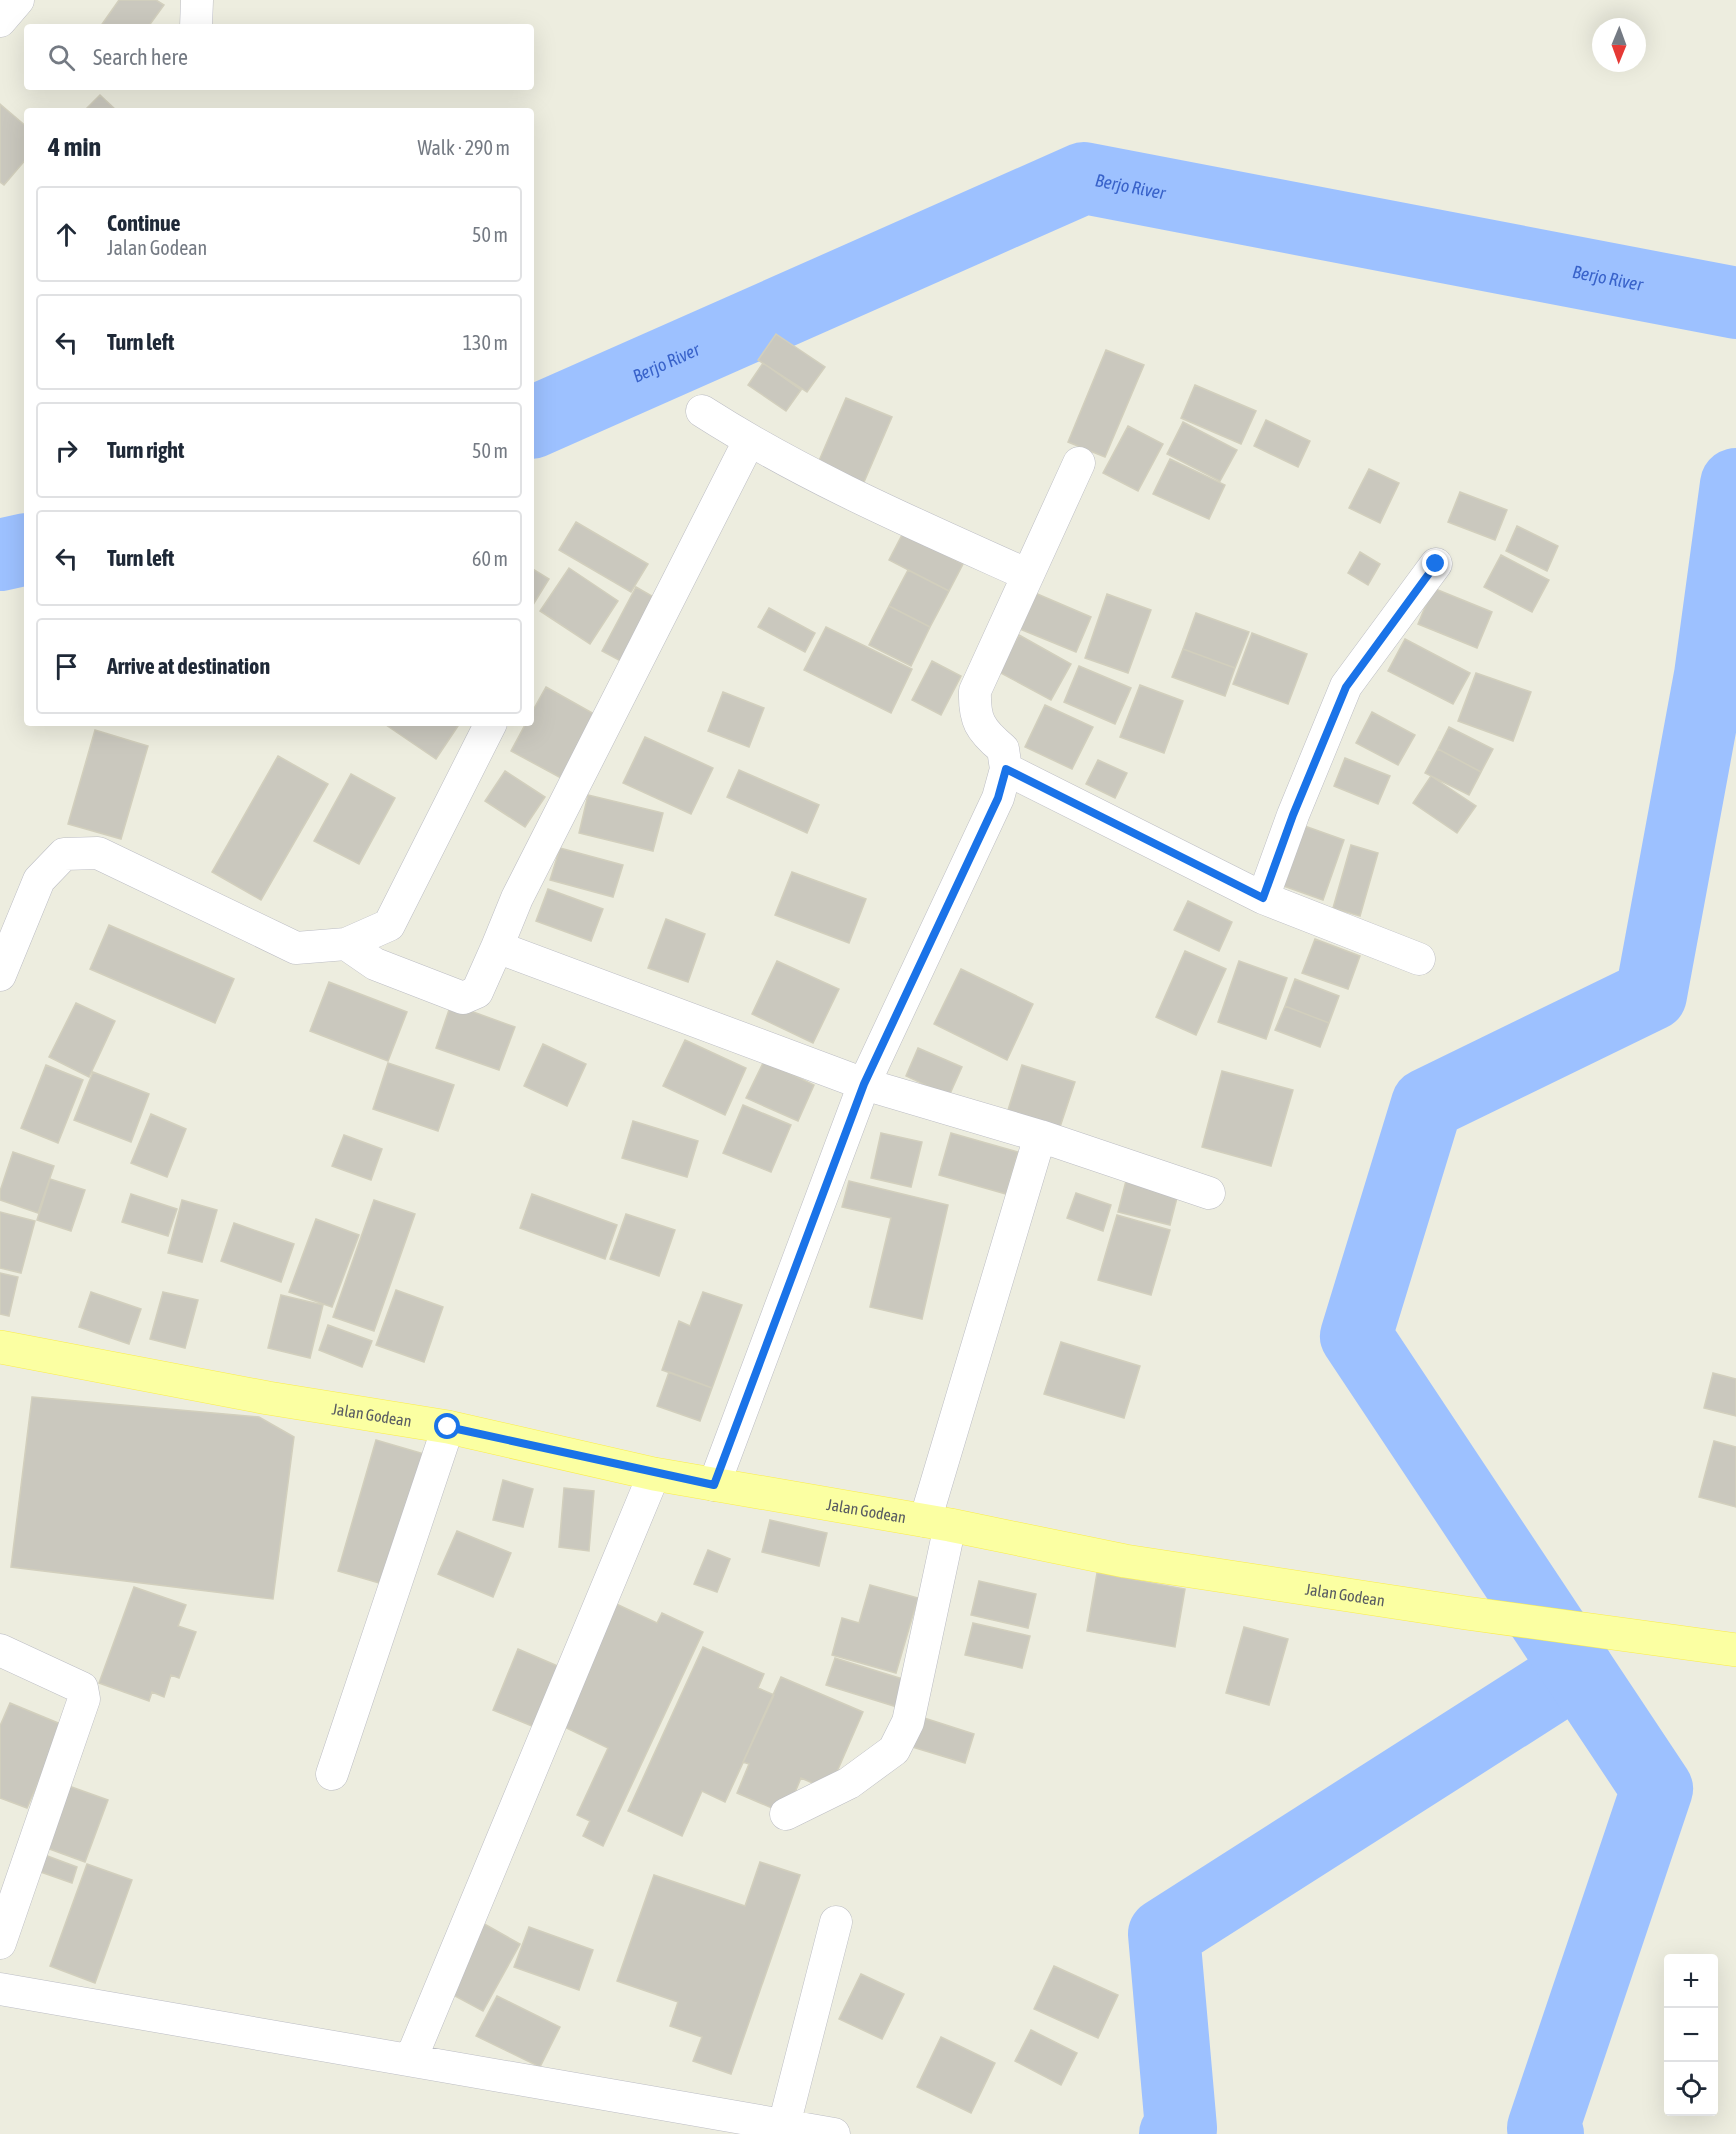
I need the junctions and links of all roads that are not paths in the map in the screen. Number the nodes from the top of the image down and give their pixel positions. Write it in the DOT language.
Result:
graph roads {
  1 [pos="18,0"];
  2 [pos="196,0"];
  3 [pos="0,21"];
  4 [pos="196,24"];
  5 [pos="702,411"];
  6 [pos="749,441"];
  7 [pos="1079,463"];
  8 [pos="1436,564"];
  9 [pos="1028,575"];
  10 [pos="489,726"];
  11 [pos="1006,769"];
  12 [pos="1263,898"];
  13 [pos="346,944"];
  14 [pos="497,946"];
  15 [pos="1419,959"];
  16 [pos="0,975"];
  17 [pos="864,1084"];
  18 [pos="1040,1136"];
  19 [pos="1209,1193"];
  20 [pos="0,1347"];
  21 [pos="448,1427"];
  22 [pos="654,1474"];
  23 [pos="714,1485"];
  24 [pos="937,1523"];
  25 [pos="0,1650"];
  26 [pos="1736,1650"];
  27 [pos="332,1774"];
  28 [pos="786,1814"];
  29 [pos="836,1922"];
  30 [pos="0,1942"];
  31 [pos="0,1989"];
  32 [pos="411,2059"];
  33 [pos="784,2125"];
  34 [pos="834,2134"];
  1 -- 3 [label="street"];
  2 -- 4 [label="street"];
  5 -- 6 [label="street"];
  6 -- 9 [label="street"];
  6 -- 14 [label="street"];
  7 -- 9 [label="street"];
  8 -- 12 [label="street"];
  9 -- 11 [label="street"];
  10 -- 13 [label="street"];
  11 -- 12 [label="street"];
  11 -- 17 [label="street"];
  12 -- 15 [label="street"];
  13 -- 14 [label="street"];
  13 -- 16 [label="street"];
  14 -- 17 [label="street"];
  17 -- 18 [label="street"];
  17 -- 23 [label="street"];
  18 -- 19 [label="street"];
  18 -- 24 [label="street"];
  20 -- 21 [label="main road, Jalan Godean"];
  21 -- 22 [label="main road, Jalan Godean"];
  21 -- 27 [label="street"];
  22 -- 23 [label="main road, Jalan Godean"];
  22 -- 32 [label="street"];
  23 -- 24 [label="main road, Jalan Godean"];
  24 -- 26 [label="main road, Jalan Godean"];
  24 -- 28 [label="street"];
  25 -- 30 [label="street"];
  29 -- 33 [label="street"];
  31 -- 32 [label="street"];
  32 -- 33 [label="street"];
  33 -- 34 [label="street"];
}
